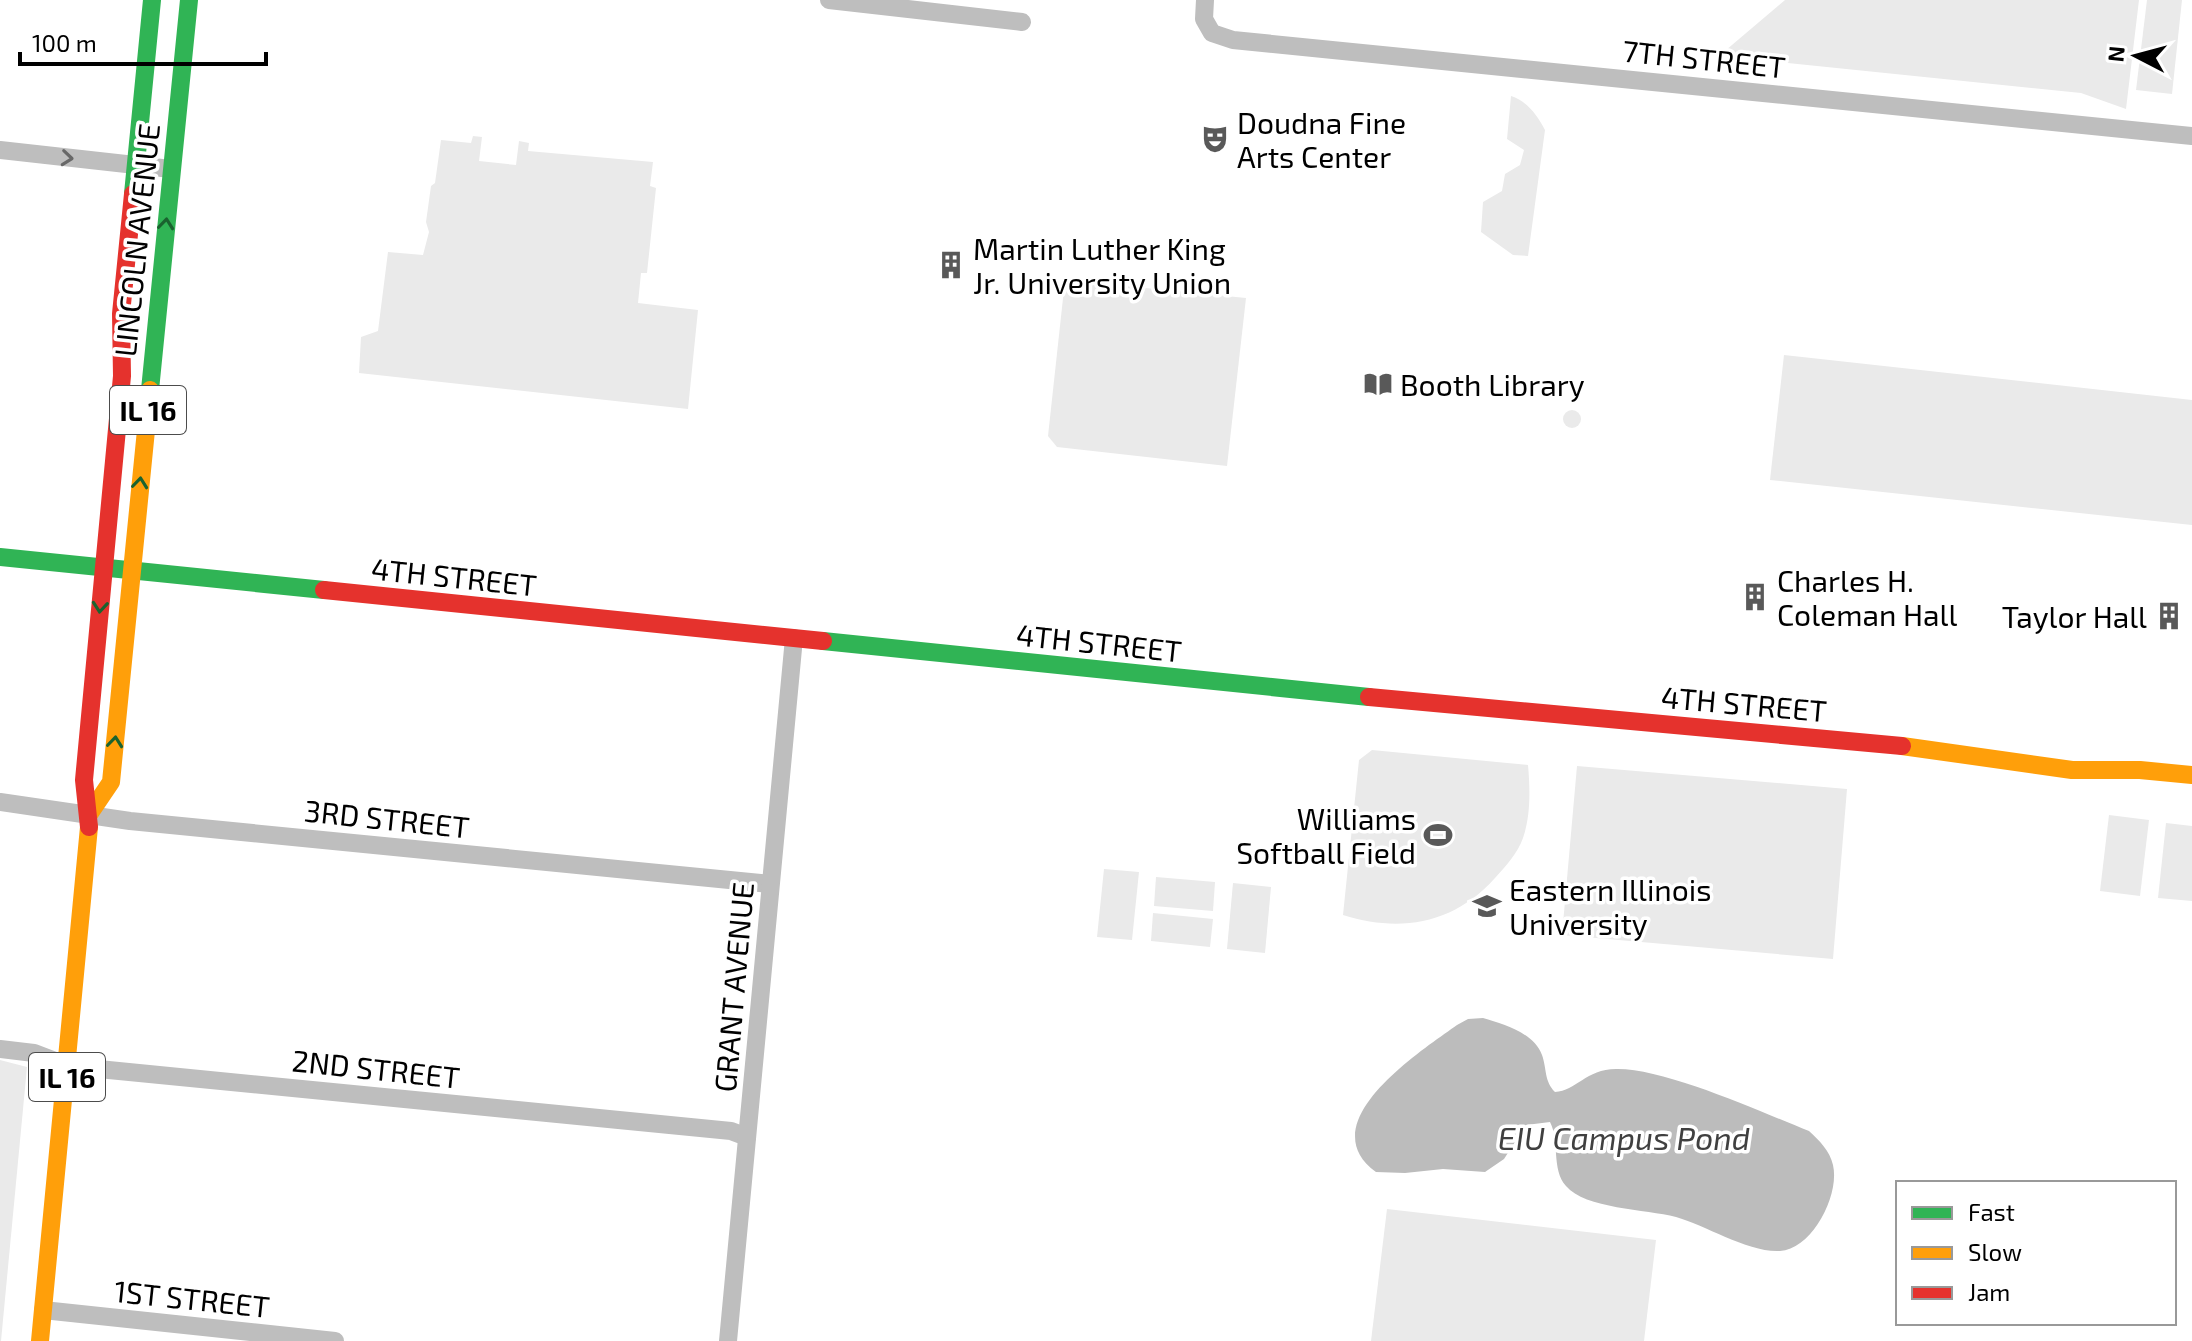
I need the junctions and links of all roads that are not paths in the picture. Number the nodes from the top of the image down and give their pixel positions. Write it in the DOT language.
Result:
graph roads {
  1 [pos="152,0"];
  2 [pos="189,0"];
  3 [pos="829,0"];
  4 [pos="1205,0"];
  5 [pos="860,2"];
  6 [pos="1022,22"];
  7 [pos="2192,136"];
  8 [pos="0,150"];
  9 [pos="134,165"];
  10 [pos="171,169"];
  11 [pos="0,557"];
  12 [pos="104,568"];
  13 [pos="132,571"];
  14 [pos="794,638"];
  15 [pos="2192,775"];
  16 [pos="0,802"];
  17 [pos="90,813"];
  18 [pos="770,884"];
  19 [pos="0,1049"];
  20 [pos="68,1066"];
  21 [pos="747,1137"];
  22 [pos="43,1310"];
  23 [pos="40,1341"];
  24 [pos="335,1341"];
  25 [pos="728,1341"];
  1 -- 9 [label="street, LINCOLN AVENUE / IL 16"];
  2 -- 10 [label="street, LINCOLN AVENUE / IL 16"];
  3 -- 5 [label="street"];
  4 -- 7 [label="street, 7TH STREET"];
  5 -- 6 [label="street"];
  8 -- 9 [label="street, one-way"];
  9 -- 10 [label="street"];
  9 -- 12 [label="street, LINCOLN AVENUE / IL 16"];
  13 -- 10 [label="street, LINCOLN AVENUE / IL 16, one-way"];
  11 -- 12 [label="street, 4TH STREET"];
  12 -- 13 [label="street, 4TH STREET"];
  12 -- 17 [label="street, LINCOLN AVENUE / IL 16, one-way"];
  13 -- 14 [label="street, 4TH STREET"];
  17 -- 13 [label="street, LINCOLN AVENUE / IL 16, one-way"];
  14 -- 15 [label="street, 4TH STREET"];
  14 -- 18 [label="street, GRANT AVENUE"];
  16 -- 17 [label="street, 3RD STREET"];
  17 -- 18 [label="street, 3RD STREET"];
  17 -- 20 [label="street, LINCOLN AVENUE / IL 16"];
  18 -- 21 [label="street, GRANT AVENUE"];
  19 -- 20 [label="street, 2ND STREET"];
  20 -- 21 [label="street, 2ND STREET"];
  20 -- 22 [label="street, LINCOLN AVENUE / IL 16"];
  21 -- 25 [label="street, GRANT AVENUE"];
  22 -- 23 [label="street, LINCOLN AVENUE / IL 16"];
  22 -- 24 [label="street, 1ST STREET"];
}
